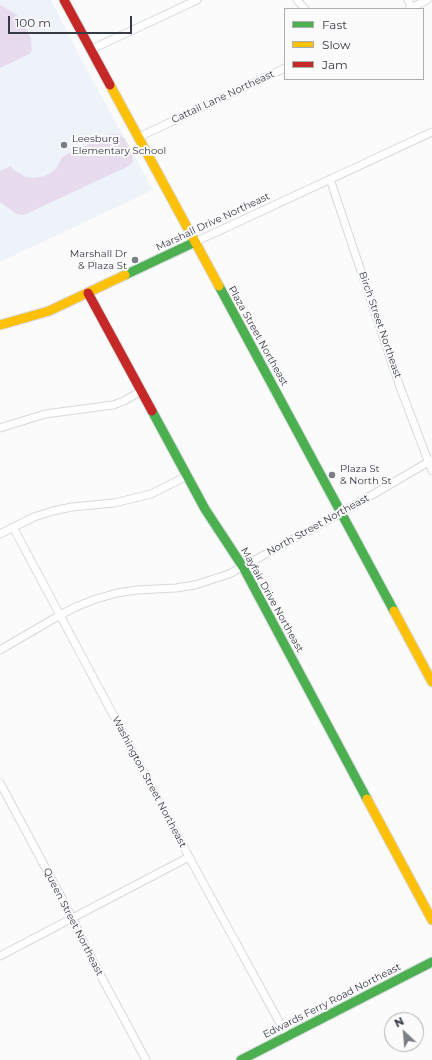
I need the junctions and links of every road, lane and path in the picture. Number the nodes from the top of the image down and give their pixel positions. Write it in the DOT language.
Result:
graph roads {
  1 [pos="64,0"];
  2 [pos="197,0"];
  3 [pos="297,0"];
  4 [pos="408,0"];
  5 [pos="427,0"];
  6 [pos="304,8"];
  7 [pos="410,8"];
  8 [pos="90,50"];
  9 [pos="284,68"];
  10 [pos="432,132"];
  11 [pos="139,137"];
  12 [pos="330,179"];
  13 [pos="194,242"];
  14 [pos="88,293"];
  15 [pos="0,325"];
  16 [pos="141,391"];
  17 [pos="0,428"];
  18 [pos="430,461"];
  19 [pos="432,471"];
  20 [pos="187,476"];
  21 [pos="341,513"];
  22 [pos="13,527"];
  23 [pos="0,534"];
  24 [pos="243,567"];
  25 [pos="60,615"];
  26 [pos="0,650"];
  27 [pos="432,682"];
  28 [pos="0,784"];
  29 [pos="189,857"];
  30 [pos="72,919"];
  31 [pos="432,920"];
  32 [pos="0,956"];
  33 [pos="432,962"];
  34 [pos="287,1036"];
  35 [pos="146,1060"];
  36 [pos="241,1060"];
  1 -- 8 [label="main road, Plaza Street Northeast"];
  2 -- 8 [label="street"];
  3 -- 6 [label="street"];
  4 -- 7 [label="street"];
  5 -- 7 [label="street"];
  8 -- 11 [label="main road, Plaza Street Northeast"];
  9 -- 11 [label="street, Cattail Lane Northeast"];
  10 -- 12 [label="street, Marshall Drive Northeast"];
  11 -- 13 [label="main road, Plaza Street Northeast"];
  12 -- 13 [label="street, Marshall Drive Northeast"];
  12 -- 18 [label="street, Birch Street Northeast"];
  13 -- 14 [label="main road, Marshall Drive Northeast"];
  13 -- 21 [label="main road, Plaza Street Northeast"];
  14 -- 15 [label="main road, Marshall Drive Northeast"];
  14 -- 16 [label="main road, Mayfair Drive Northeast"];
  16 -- 17 [label="street"];
  16 -- 20 [label="main road, Mayfair Drive Northeast"];
  18 -- 19 [label="street, Birch Street Northeast"];
  18 -- 21 [label="street, North Street Northeast"];
  20 -- 22 [label="street"];
  20 -- 24 [label="main road, Mayfair Drive Northeast"];
  21 -- 24 [label="street, North Street Northeast"];
  21 -- 27 [label="main road, Plaza Street Northeast"];
  22 -- 23 [label="street"];
  22 -- 25 [label="street, Washington Street Northeast"];
  24 -- 25 [label="street, North Street Northeast"];
  24 -- 31 [label="main road, Mayfair Drive Northeast"];
  25 -- 26 [label="street, North Street Northeast"];
  25 -- 29 [label="street, Washington Street Northeast"];
  28 -- 30 [label="street, Queen Street Northeast"];
  29 -- 30 [label="street"];
  29 -- 34 [label="street, Washington Street Northeast"];
  30 -- 32 [label="street"];
  30 -- 35 [label="street, Queen Street Northeast"];
  33 -- 34 [label="main road, Edwards Ferry Road Northeast"];
  34 -- 36 [label="main road, Edwards Ferry Road Northeast"];
}
